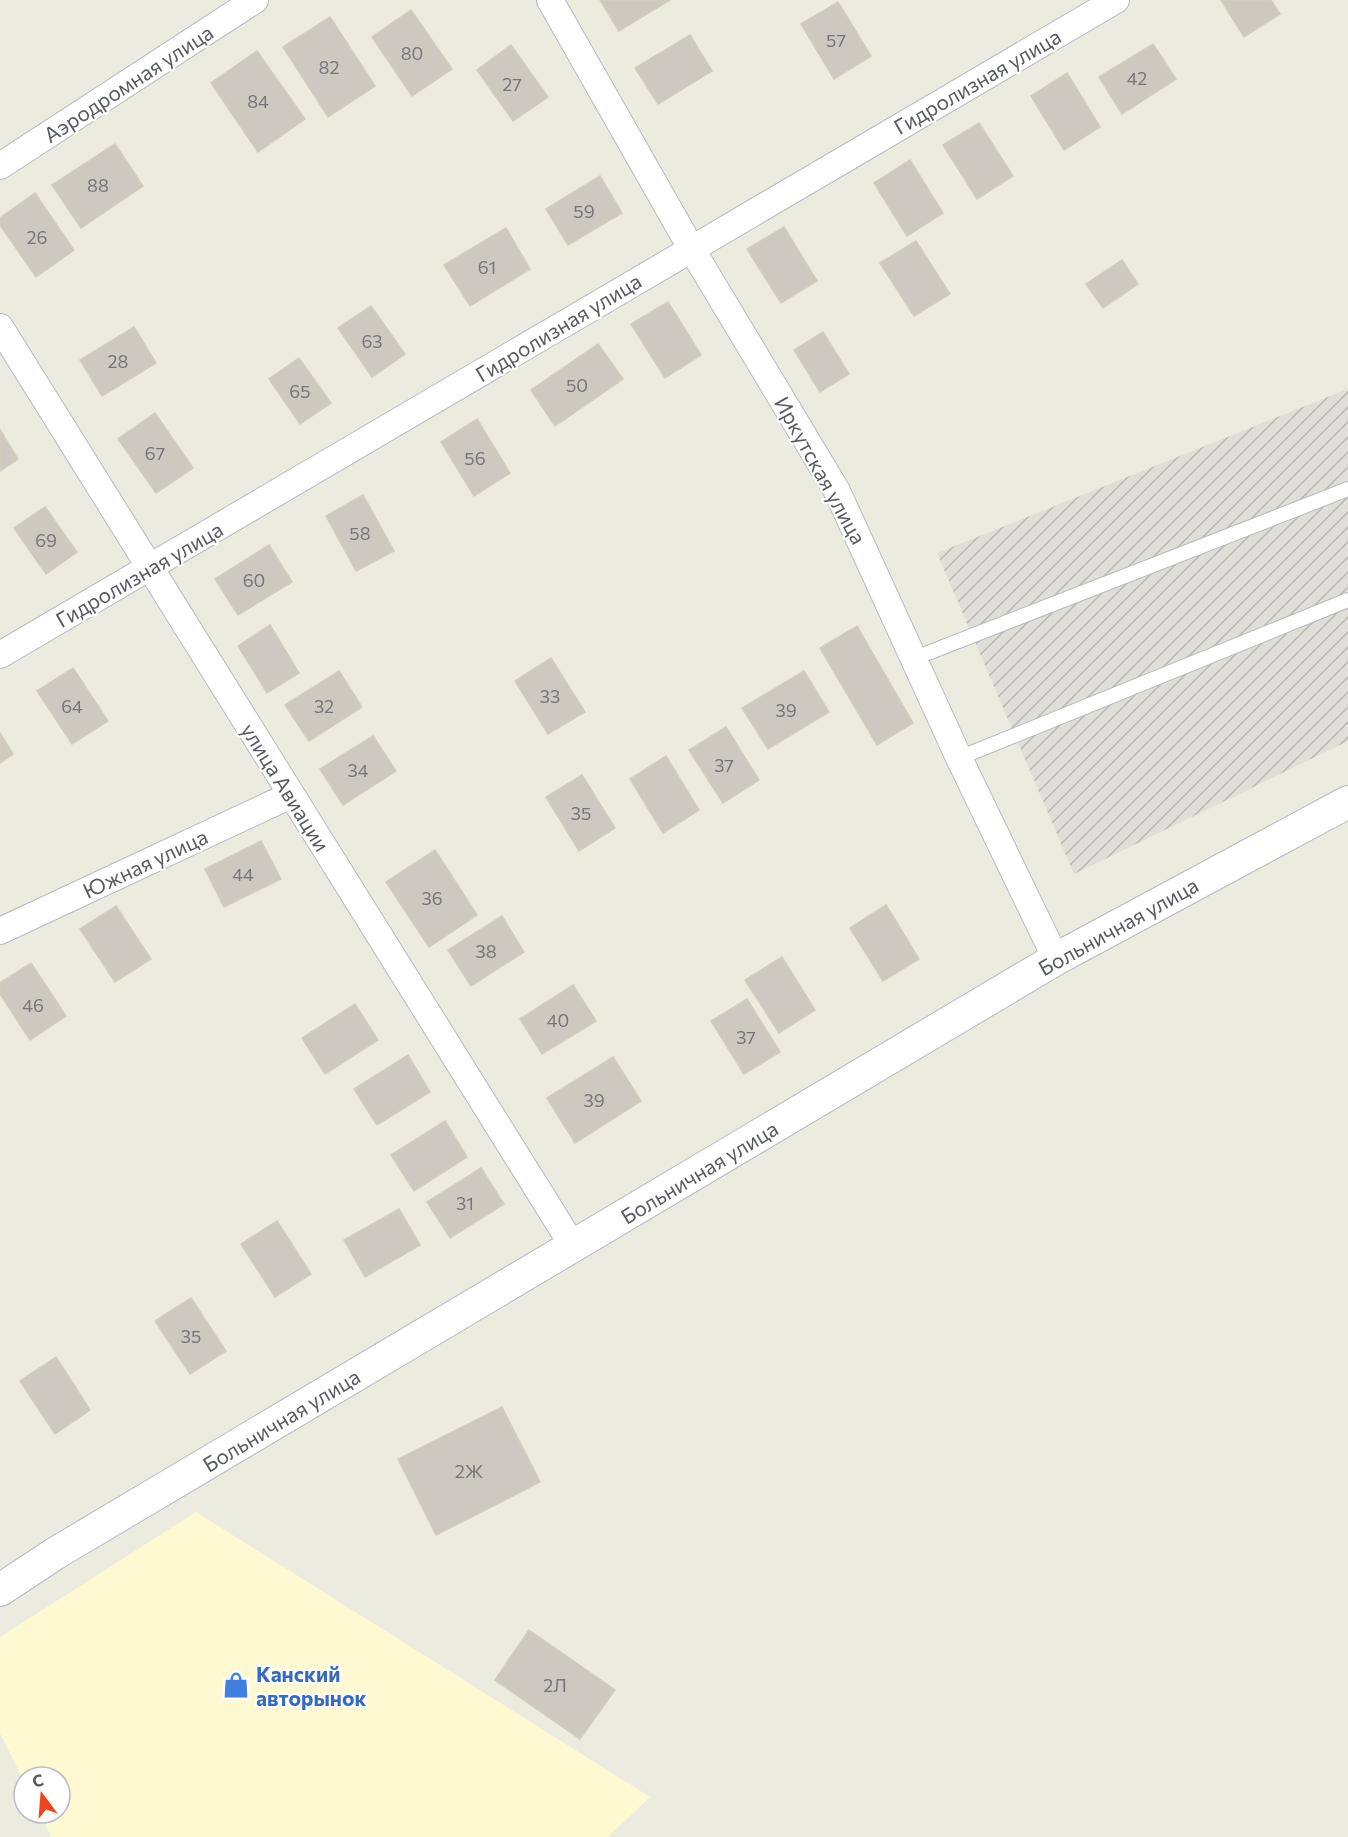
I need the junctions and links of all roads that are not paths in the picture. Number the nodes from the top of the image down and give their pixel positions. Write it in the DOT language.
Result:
graph roads {
  1 [pos="255,0"];
  2 [pos="550,0"];
  3 [pos="1116,0"];
  4 [pos="0,166"];
  5 [pos="691,248"];
  6 [pos="0,327"];
  7 [pos="1348,489"];
  8 [pos="149,568"];
  9 [pos="1348,600"];
  10 [pos="0,655"];
  11 [pos="915,658"];
  12 [pos="959,758"];
  13 [pos="291,795"];
  14 [pos="1348,802"];
  15 [pos="0,931"];
  16 [pos="1056,959"];
  17 [pos="573,1246"];
  18 [pos="56,1553"];
  19 [pos="0,1570"];
  20 [pos="0,1590"];
  1 -- 4 [label="street, Аэродромная улица"];
  2 -- 5 [label="street, Иркутская улица"];
  3 -- 5 [label="street, Гидролизная улица"];
  5 -- 8 [label="street, Гидролизная улица"];
  5 -- 11 [label="street, Иркутская улица"];
  6 -- 8 [label="street, улица Авиации"];
  7 -- 11 [label="lane"];
  8 -- 10 [label="street, Гидролизная улица"];
  8 -- 13 [label="street, улица Авиации"];
  9 -- 12 [label="lane"];
  11 -- 12 [label="street, Иркутская улица"];
  12 -- 16 [label="street, Иркутская улица"];
  13 -- 15 [label="street, Южная улица"];
  13 -- 17 [label="street, улица Авиации"];
  14 -- 16 [label="street, Больничная улица"];
  16 -- 17 [label="street, Больничная улица"];
  17 -- 18 [label="street, Больничная улица"];
  18 -- 19 [label="street"];
  18 -- 20 [label="street"];
}
